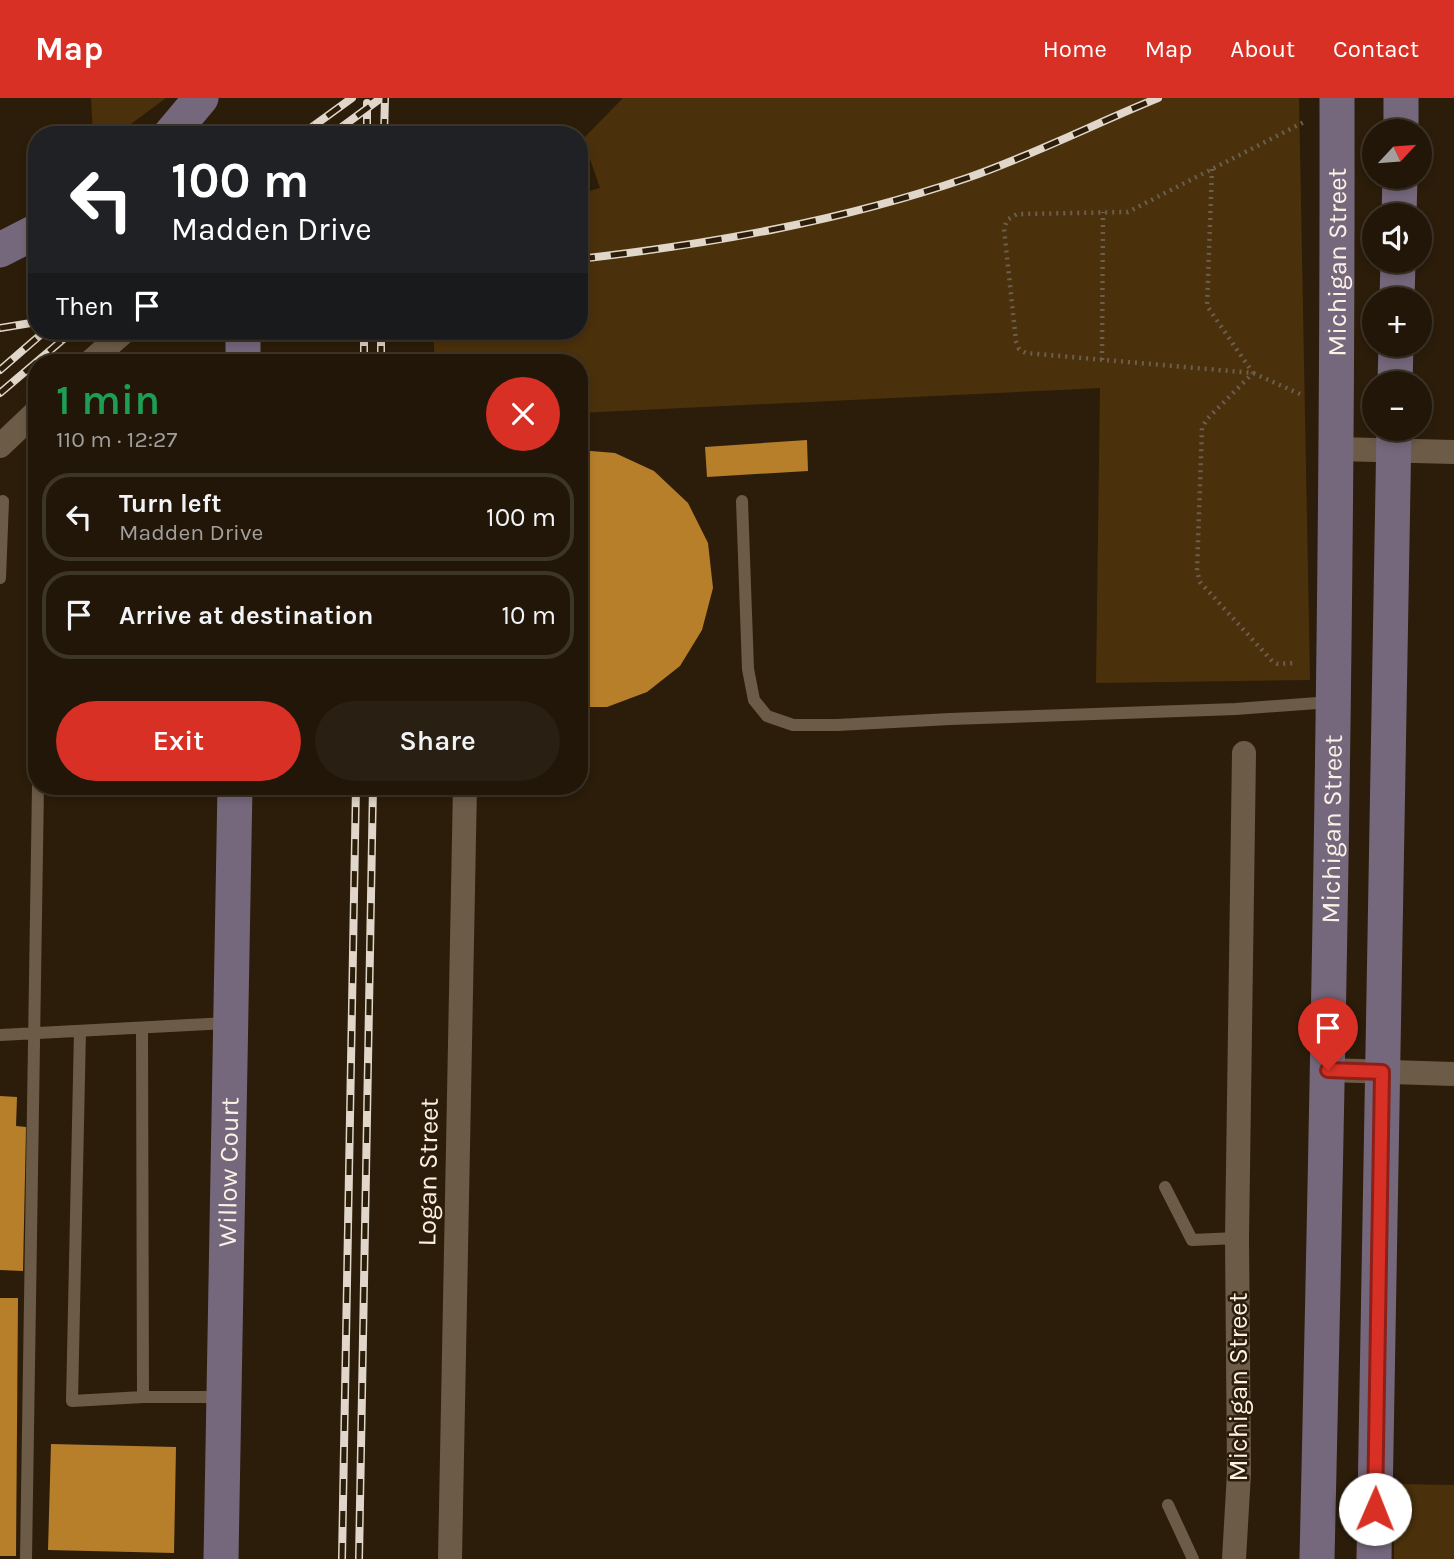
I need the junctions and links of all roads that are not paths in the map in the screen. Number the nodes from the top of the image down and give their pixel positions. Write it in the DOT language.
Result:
graph roads {
  1 [pos="1338,98"];
  2 [pos="1402,98"];
  3 [pos="1401,119"];
  4 [pos="28,236"];
  5 [pos="0,250"];
  6 [pos="115,340"];
  7 [pos="99,354"];
  8 [pos="28,420"];
  9 [pos="1388,441"];
  10 [pos="1394,441"];
  11 [pos="1399,441"];
  12 [pos="0,446"];
  13 [pos="1337,449"];
  14 [pos="1454,452"];
  15 [pos="742,501"];
  16 [pos="0,502"];
  17 [pos="0,578"];
  18 [pos="1332,702"];
  19 [pos="1244,753"];
  20 [pos="38,795"];
  21 [pos="235,795"];
  22 [pos="465,795"];
  23 [pos="231,1023"];
  24 [pos="142,1028"];
  25 [pos="80,1031"];
  26 [pos="34,1034"];
  27 [pos="0,1035"];
  28 [pos="1328,1070"];
  29 [pos="1382,1072"];
  30 [pos="1454,1074"];
  31 [pos="1165,1186"];
  32 [pos="1237,1238"];
  33 [pos="143,1397"];
  34 [pos="224,1397"];
  35 [pos="1168,1505"];
  36 [pos="26,1559"];
  37 [pos="221,1559"];
  38 [pos="450,1559"];
  39 [pos="1193,1559"];
  40 [pos="1234,1559"];
  41 [pos="1317,1559"];
  42 [pos="1374,1559"];
  1 -- 13 [label="main road, Michigan Street"];
  2 -- 3 [label="main road"];
  4 -- 5 [label="main road"];
  6 -- 7 [label="street"];
  8 -- 12 [label="street"];
  9 -- 13 [label="street"];
  10 -- 29 [label="main road"];
  11 -- 14 [label="street"];
  13 -- 18 [label="main road, Michigan Street"];
  15 -- 18 [label="lane"];
  16 -- 17 [label="lane"];
  18 -- 28 [label="main road, Michigan Street"];
  19 -- 32 [label="street, Michigan Street"];
  20 -- 26 [label="lane"];
  21 -- 23 [label="main road, Willow Court"];
  22 -- 38 [label="street, Logan Street"];
  23 -- 24 [label="lane"];
  23 -- 34 [label="main road, Willow Court"];
  24 -- 25 [label="lane"];
  24 -- 33 [label="lane"];
  25 -- 26 [label="lane"];
  25 -- 33 [label="lane"];
  26 -- 27 [label="lane"];
  26 -- 36 [label="lane"];
  28 -- 29 [label="street"];
  28 -- 41 [label="main road, Michigan Street"];
  29 -- 30 [label="street"];
  29 -- 42 [label="main road"];
  31 -- 32 [label="lane"];
  32 -- 40 [label="street, Michigan Street"];
  33 -- 34 [label="lane"];
  34 -- 37 [label="main road, Willow Court"];
  35 -- 39 [label="lane"];
}
